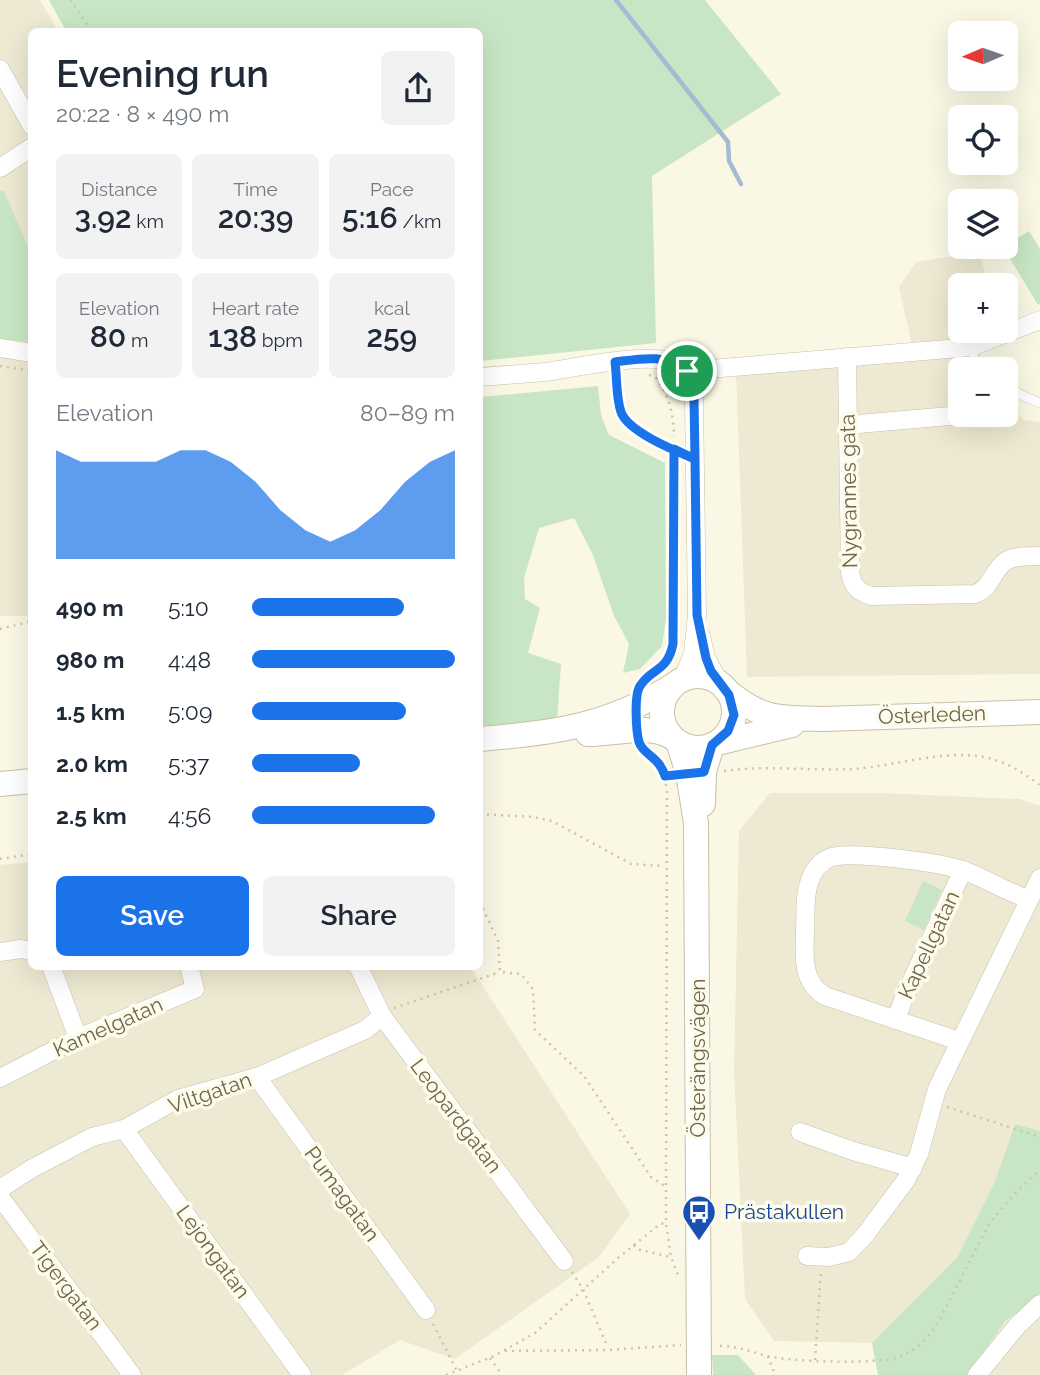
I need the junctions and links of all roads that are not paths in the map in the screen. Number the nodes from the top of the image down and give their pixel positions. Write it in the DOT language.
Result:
graph roads {
  1 [pos="0,69"];
  2 [pos="28,119"];
  3 [pos="28,150"];
  4 [pos="0,168"];
  5 [pos="1040,320"];
  6 [pos="0,348"];
  7 [pos="971,348"];
  8 [pos="28,352"];
  9 [pos="847,357"];
  10 [pos="974,357"];
  11 [pos="615,362"];
  12 [pos="687,371"];
  13 [pos="483,377"];
  14 [pos="1018,393"];
  15 [pos="1040,403"];
  16 [pos="948,416"];
  17 [pos="847,425"];
  18 [pos="695,459"];
  19 [pos="1040,556"];
  20 [pos="697,615"];
  21 [pos="670,680"];
  22 [pos="723,687"];
  23 [pos="1040,712"];
  24 [pos="824,719"];
  25 [pos="549,733"];
  26 [pos="483,739"];
  27 [pos="675,740"];
  28 [pos="715,744"];
  29 [pos="28,782"];
  30 [pos="0,785"];
  31 [pos="963,870"];
  32 [pos="1040,878"];
  33 [pos="1029,899"];
  34 [pos="28,950"];
  35 [pos="0,951"];
  36 [pos="52,970"];
  37 [pos="190,970"];
  38 [pos="360,970"];
  39 [pos="382,1016"];
  40 [pos="896,1020"];
  41 [pos="78,1038"];
  42 [pos="959,1041"];
  43 [pos="257,1077"];
  44 [pos="0,1078"];
  45 [pos="124,1129"];
  46 [pos="800,1132"];
  47 [pos="914,1168"];
  48 [pos="0,1189"];
  49 [pos="0,1197"];
  50 [pos="814,1256"];
  51 [pos="564,1261"];
  52 [pos="1040,1304"];
  53 [pos="426,1310"];
  54 [pos="132,1375"];
  55 [pos="302,1375"];
  56 [pos="699,1375"];
  57 [pos="708,1375"];
  58 [pos="977,1375"];
  1 -- 2 [label="street"];
  3 -- 4 [label="street"];
  5 -- 7 [label="street"];
  6 -- 8 [label="street"];
  7 -- 9 [label="street"];
  7 -- 10 [label="lane"];
  9 -- 12 [label="street"];
  9 -- 17 [label="street, Nygrannes gata"];
  11 -- 12 [label="street"];
  11 -- 13 [label="street"];
  11 -- 18 [label="lane"];
  12 -- 18 [label="street"];
  14 -- 15 [label="lane"];
  16 -- 17 [label="street, Nygrannes gata"];
  17 -- 19 [label="street, Nygrannes gata"];
  18 -- 20 [label="street"];
  20 -- 21 [label="street"];
  20 -- 22 [label="street"];
  21 -- 22 [label="street, Österleden"];
  21 -- 25 [label="street, Österleden"];
  21 -- 27 [label="street"];
  22 -- 24 [label="street, Österleden"];
  22 -- 28 [label="street"];
  23 -- 24 [label="street, Österleden"];
  24 -- 28 [label="street, Österleden"];
  25 -- 26 [label="street, Österleden"];
  25 -- 27 [label="street, Österleden"];
  27 -- 28 [label="street, Österleden"];
  27 -- 56 [label="street, Österängsvägen"];
  28 -- 57 [label="street, Österängsvägen"];
  29 -- 30 [label="street"];
  31 -- 33 [label="street, Kapellgatan"];
  31 -- 40 [label="street, Kapellgatan"];
  31 -- 40 [label="street, Kapellgatan"];
  32 -- 33 [label="street"];
  33 -- 42 [label="street"];
  34 -- 35 [label="street"];
  36 -- 41 [label="street"];
  37 -- 41 [label="street, Kamelgatan"];
  38 -- 39 [label="street, Leopardgatan"];
  39 -- 43 [label="street, Viltgatan"];
  39 -- 51 [label="street, Leopardgatan"];
  40 -- 42 [label="street, Kapellgatan"];
  41 -- 44 [label="street, Kamelgatan"];
  42 -- 47 [label="street"];
  43 -- 45 [label="street, Viltgatan"];
  43 -- 53 [label="street, Pumagatan"];
  45 -- 48 [label="street, Viltgatan"];
  45 -- 55 [label="street, Lejongatan"];
  46 -- 47 [label="street"];
  47 -- 50 [label="street"];
  49 -- 54 [label="street, Tigergatan"];
  52 -- 58 [label="street"];
}
